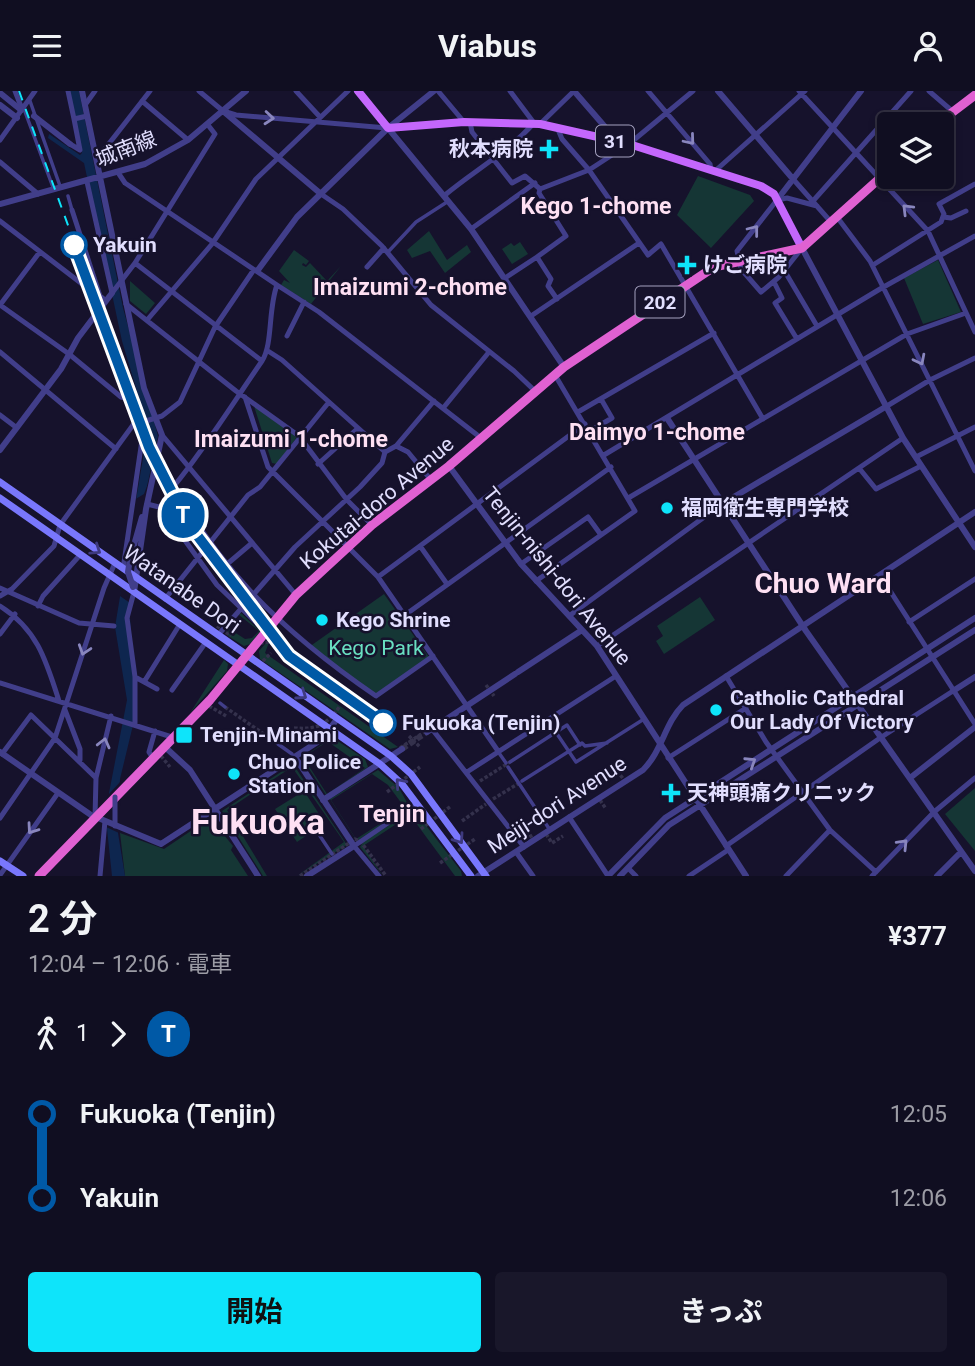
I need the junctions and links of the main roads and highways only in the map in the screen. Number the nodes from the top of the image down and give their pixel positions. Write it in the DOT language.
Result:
graph roads {
  1 [pos="358,91"];
  2 [pos="975,95"];
  3 [pos="949,112"];
  4 [pos="877,182"];
  5 [pos="802,247"];
  6 [pos="0,482"];
  7 [pos="0,498"];
  8 [pos="246,655"];
  9 [pos="238,665"];
  10 [pos="4,863"];
  11 [pos="483,875"];
  12 [pos="23,876"];
  13 [pos="39,876"];
  14 [pos="471,876"];
  1 -- 5 [label="main road, 31"];
  2 -- 3 [label="highway"];
  4 -- 5 [label="highway, 202"];
  5 -- 8 [label="highway, Kokutai-doro Avenue / 202"];
  6 -- 8 [label="main road, Watanabe Dori, one-way"];
  7 -- 9 [label="main road, Watanabe Dori"];
  8 -- 9 [label="highway, Kokutai-doro Avenue / 202"];
  8 -- 11 [label="main road, Watanabe Dori, one-way"];
  9 -- 13 [label="highway, Kokutai-doro Avenue / 202, bridge"];
  14 -- 9 [label="main road, Watanabe Dori, one-way"];
  10 -- 12 [label="main road"];
}
